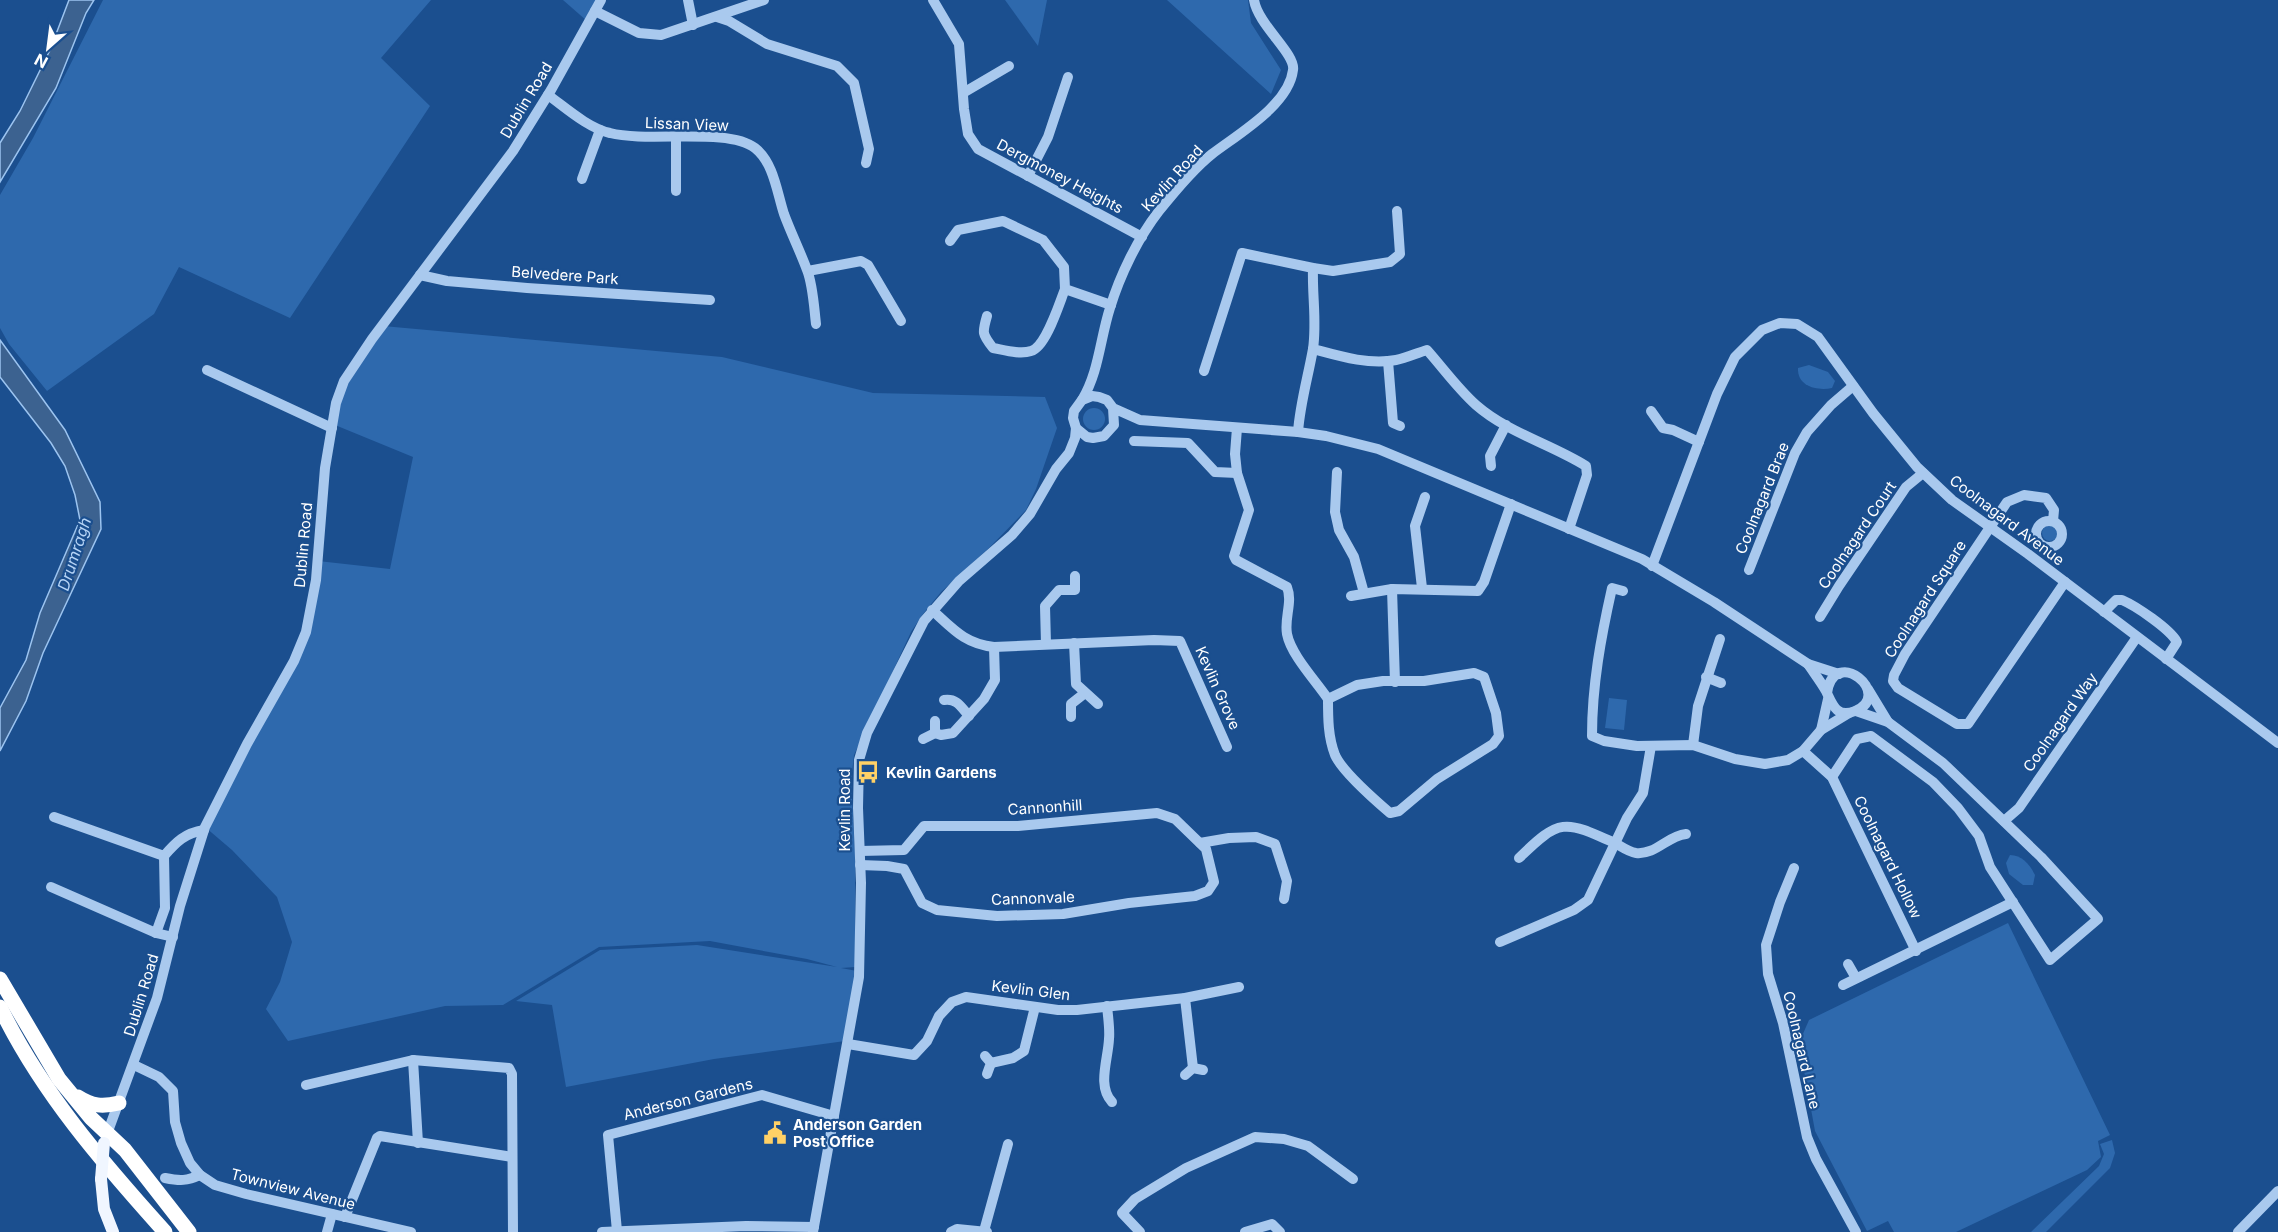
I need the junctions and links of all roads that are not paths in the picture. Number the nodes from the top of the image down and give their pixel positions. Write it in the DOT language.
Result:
graph roads {
  1 [pos="601,0"];
  2 [pos="688,0"];
  3 [pos="764,0"];
  4 [pos="933,0"];
  5 [pos="1254,0"];
  6 [pos="595,11"];
  7 [pos="717,17"];
  8 [pos="693,25"];
  9 [pos="1009,66"];
  10 [pos="1068,76"];
  11 [pos="963,93"];
  12 [pos="548,95"];
  13 [pos="600,130"];
  14 [pos="676,138"];
  15 [pos="866,163"];
  16 [pos="1028,176"];
  17 [pos="582,179"];
  18 [pos="676,191"];
  19 [pos="1397,211"];
  20 [pos="1142,237"];
  21 [pos="950,241"];
  22 [pos="1312,268"];
  23 [pos="808,271"];
  24 [pos="420,275"];
  25 [pos="1065,289"];
  26 [pos="710,300"];
  27 [pos="1111,305"];
  28 [pos="987,316"];
  29 [pos="901,321"];
  30 [pos="816,324"];
  31 [pos="1313,349"];
  32 [pos="1388,361"];
  33 [pos="207,370"];
  34 [pos="1204,371"];
  35 [pos="1094,375"];
  36 [pos="1853,386"];
  37 [pos="1099,397"];
  38 [pos="1082,400"];
  39 [pos="1113,408"];
  40 [pos="1651,411"];
  41 [pos="1140,420"];
  42 [pos="1506,425"];
  43 [pos="1400,426"];
  44 [pos="332,428"];
  45 [pos="1076,428"];
  46 [pos="1237,428"];
  47 [pos="1112,429"];
  48 [pos="1298,432"];
  49 [pos="1093,438"];
  50 [pos="1134,441"];
  51 [pos="1699,442"];
  52 [pos="1069,453"];
  53 [pos="1491,466"];
  54 [pos="1337,472"];
  55 [pos="1923,473"];
  56 [pos="1237,474"];
  57 [pos="1425,497"];
  58 [pos="1511,504"];
  59 [pos="2053,521"];
  60 [pos="1989,526"];
  61 [pos="1569,529"];
  62 [pos="1652,566"];
  63 [pos="1749,570"];
  64 [pos="1075,576"];
  65 [pos="2065,582"];
  66 [pos="1422,588"];
  67 [pos="1392,589"];
  68 [pos="1623,591"];
  69 [pos="1364,593"];
  70 [pos="1351,596"];
  71 [pos="932,610"];
  72 [pos="2104,612"];
  73 [pos="1820,617"];
  74 [pos="2137,637"];
  75 [pos="1720,639"];
  76 [pos="1074,643"];
  77 [pos="1046,644"];
  78 [pos="994,647"];
  79 [pos="2166,659"];
  80 [pos="1808,664"];
  81 [pos="1839,674"];
  82 [pos="1706,677"];
  83 [pos="1395,682"];
  84 [pos="1721,683"];
  85 [pos="1868,689"];
  86 [pos="1085,693"];
  87 [pos="1827,696"];
  88 [pos="1328,699"];
  89 [pos="944,700"];
  90 [pos="1098,704"];
  91 [pos="1852,712"];
  92 [pos="969,716"];
  93 [pos="1071,717"];
  94 [pos="1888,722"];
  95 [pos="1821,730"];
  96 [pos="923,739"];
  97 [pos="2278,743"];
  98 [pos="1693,744"];
  99 [pos="1651,746"];
  100 [pos="1227,747"];
  101 [pos="1803,751"];
  102 [pos="1832,777"];
  103 [pos="54,817"];
  104 [pos="2004,821"];
  105 [pos="204,831"];
  106 [pos="1686,834"];
  107 [pos="1200,843"];
  108 [pos="1615,844"];
  109 [pos="860,851"];
  110 [pos="164,856"];
  111 [pos="1519,858"];
  112 [pos="860,865"];
  113 [pos="1794,868"];
  114 [pos="1213,873"];
  115 [pos="51,886"];
  116 [pos="1284,899"];
  117 [pos="2013,902"];
  118 [pos="156,933"];
  119 [pos="173,937"];
  120 [pos="1500,942"];
  121 [pos="1916,951"];
  122 [pos="1848,964"];
  123 [pos="1856,978"];
  124 [pos="0,979"];
  125 [pos="1843,985"];
  126 [pos="1239,987"];
  127 [pos="1185,998"];
  128 [pos="1107,1006"];
  129 [pos="0,1007"];
  130 [pos="1035,1007"];
  131 [pos="848,1044"];
  132 [pos="413,1060"];
  133 [pos="134,1065"];
  134 [pos="1194,1071"];
  135 [pos="987,1074"];
  136 [pos="306,1085"];
  137 [pos="70,1092"];
  138 [pos="1105,1099"];
  139 [pos="119,1103"];
  140 [pos="834,1116"];
  141 [pos="106,1138"];
  142 [pos="418,1143"];
  143 [pos="1008,1144"];
  144 [pos="512,1157"];
  145 [pos="200,1175"];
  146 [pos="165,1178"];
  147 [pos="1353,1179"];
  148 [pos="2278,1191"];
  149 [pos="332,1214"];
  150 [pos="345,1217"];
  151 [pos="1276,1228"];
  152 [pos="814,1229"];
  153 [pos="716,1230"];
  154 [pos="617,1231"];
  155 [pos="635,1231"];
  156 [pos="113,1232"];
  157 [pos="165,1232"];
  158 [pos="189,1232"];
  159 [pos="327,1232"];
  160 [pos="411,1232"];
  161 [pos="513,1232"];
  162 [pos="602,1232"];
  163 [pos="951,1232"];
  164 [pos="986,1232"];
  165 [pos="1140,1232"];
  166 [pos="1245,1232"];
  167 [pos="1856,1232"];
  168 [pos="2238,1232"];
  1 -- 6 [label="street, Dublin Road"];
  2 -- 8 [label="street"];
  3 -- 7 [label="street"];
  4 -- 11 [label="street, Dergmoney Heights"];
  5 -- 20 [label="street, Kevlin Road"];
  6 -- 8 [label="street"];
  6 -- 12 [label="street, Dublin Road"];
  7 -- 8 [label="street"];
  7 -- 15 [label="street"];
  9 -- 11 [label="street"];
  10 -- 16 [label="street"];
  11 -- 16 [label="street, Dergmoney Heights"];
  12 -- 13 [label="street, Lissan View"];
  12 -- 24 [label="street, Dublin Road"];
  13 -- 14 [label="street, Lissan View"];
  13 -- 17 [label="street"];
  14 -- 18 [label="street"];
  14 -- 23 [label="street, Lissan View"];
  16 -- 20 [label="street, Dergmoney Heights"];
  19 -- 22 [label="street"];
  20 -- 27 [label="street, Kevlin Road"];
  21 -- 25 [label="street"];
  22 -- 31 [label="street"];
  22 -- 34 [label="street"];
  23 -- 29 [label="street"];
  23 -- 30 [label="street, Lissan View"];
  24 -- 26 [label="street, Belvedere Park"];
  24 -- 44 [label="street, Dublin Road"];
  25 -- 27 [label="street"];
  25 -- 28 [label="street"];
  27 -- 35 [label="street, Kevlin Road"];
  31 -- 32 [label="street"];
  31 -- 48 [label="street"];
  32 -- 42 [label="street"];
  32 -- 43 [label="street"];
  33 -- 44 [label="street"];
  35 -- 37 [label="street, Kevlin Road"];
  35 -- 38 [label="street, Kevlin Road"];
  36 -- 51 [label="street, Coolnagard Avenue"];
  36 -- 55 [label="street, Coolnagard Avenue"];
  36 -- 63 [label="street, Coolnagard Brae"];
  37 -- 38 [label="street"];
  37 -- 39 [label="street"];
  38 -- 45 [label="street"];
  39 -- 41 [label="street"];
  39 -- 47 [label="street"];
  40 -- 51 [label="street"];
  41 -- 46 [label="street"];
  41 -- 47 [label="street"];
  42 -- 53 [label="street"];
  42 -- 61 [label="street"];
  44 -- 105 [label="street, Dublin Road"];
  45 -- 49 [label="street"];
  45 -- 52 [label="street, Kevlin Road"];
  46 -- 48 [label="street"];
  46 -- 56 [label="street"];
  47 -- 49 [label="street"];
  48 -- 58 [label="street"];
  49 -- 52 [label="street, Kevlin Road"];
  50 -- 56 [label="street"];
  51 -- 62 [label="street, Coolnagard Avenue"];
  52 -- 71 [label="street, Kevlin Road"];
  54 -- 69 [label="street"];
  55 -- 60 [label="street, Coolnagard Avenue"];
  55 -- 73 [label="street, Coolnagard Court"];
  56 -- 88 [label="street"];
  57 -- 66 [label="street"];
  58 -- 61 [label="street"];
  58 -- 66 [label="street"];
  59 -- 60 [label="street"];
  60 -- 65 [label="street, Coolnagard Avenue"];
  60 -- 65 [label="street, Coolnagard Square"];
  61 -- 62 [label="street"];
  62 -- 80 [label="street"];
  64 -- 77 [label="street"];
  65 -- 72 [label="street, Coolnagard Avenue"];
  66 -- 67 [label="street"];
  67 -- 69 [label="street"];
  67 -- 83 [label="street"];
  68 -- 99 [label="street"];
  69 -- 70 [label="street"];
  71 -- 78 [label="street"];
  71 -- 109 [label="street, Kevlin Road"];
  72 -- 74 [label="street, Coolnagard Avenue"];
  72 -- 79 [label="street"];
  74 -- 79 [label="street, Coolnagard Avenue"];
  74 -- 104 [label="street, Coolnagard Way"];
  75 -- 82 [label="street"];
  76 -- 77 [label="street"];
  76 -- 86 [label="street"];
  76 -- 100 [label="street, Kevlin Grove"];
  77 -- 78 [label="street"];
  78 -- 92 [label="street"];
  79 -- 97 [label="street, Coolnagard Avenue"];
  80 -- 81 [label="street"];
  80 -- 87 [label="street"];
  81 -- 85 [label="street"];
  81 -- 87 [label="street"];
  82 -- 84 [label="street"];
  82 -- 98 [label="street"];
  83 -- 88 [label="street"];
  83 -- 88 [label="street"];
  85 -- 91 [label="street"];
  85 -- 94 [label="street"];
  86 -- 90 [label="street"];
  86 -- 93 [label="street"];
  87 -- 91 [label="street"];
  87 -- 95 [label="street"];
  89 -- 92 [label="street"];
  91 -- 94 [label="street"];
  91 -- 95 [label="street"];
  92 -- 96 [label="street"];
  94 -- 104 [label="street"];
  95 -- 101 [label="street"];
  98 -- 99 [label="street"];
  98 -- 101 [label="street"];
  99 -- 108 [label="street"];
  101 -- 102 [label="street, Coolnagard Hollow"];
  102 -- 117 [label="street"];
  102 -- 121 [label="street, Coolnagard Hollow"];
  103 -- 110 [label="street"];
  104 -- 117 [label="street"];
  105 -- 110 [label="street"];
  105 -- 119 [label="street, Dublin Road"];
  106 -- 108 [label="street"];
  107 -- 109 [label="street, Cannonhill"];
  107 -- 114 [label="street, Cannonhill"];
  107 -- 116 [label="street"];
  108 -- 111 [label="street"];
  108 -- 120 [label="street"];
  109 -- 112 [label="street, Kevlin Road"];
  110 -- 118 [label="street"];
  112 -- 114 [label="street, Cannonvale"];
  112 -- 131 [label="street, Kevlin Road"];
  113 -- 167 [label="street, Coolnagard Lane"];
  115 -- 118 [label="street"];
  117 -- 121 [label="street"];
  118 -- 119 [label="street"];
  119 -- 133 [label="street, Dublin Road"];
  121 -- 123 [label="street"];
  122 -- 123 [label="street"];
  123 -- 125 [label="street"];
  124 -- 137 [label="highway"];
  126 -- 127 [label="street, Kevlin Glen"];
  127 -- 128 [label="street, Kevlin Glen"];
  127 -- 134 [label="street"];
  128 -- 130 [label="street, Kevlin Glen"];
  128 -- 138 [label="street"];
  129 -- 157 [label="highway"];
  130 -- 131 [label="street, Kevlin Glen"];
  130 -- 135 [label="street"];
  131 -- 140 [label="street, Kevlin Road"];
  132 -- 136 [label="street"];
  132 -- 142 [label="street"];
  132 -- 144 [label="street"];
  133 -- 139 [label="street, Dublin Road"];
  133 -- 145 [label="street"];
  137 -- 139 [label="highway"];
  137 -- 141 [label="highway"];
  139 -- 141 [label="street, Dublin Road"];
  140 -- 152 [label="street, Kevlin Road"];
  140 -- 154 [label="street, Anderson Gardens"];
  141 -- 156 [label="main road, bridge"];
  141 -- 158 [label="highway"];
  142 -- 144 [label="street"];
  142 -- 150 [label="street"];
  143 -- 164 [label="street"];
  144 -- 161 [label="street"];
  145 -- 146 [label="street"];
  145 -- 149 [label="street, Townview Avenue"];
  147 -- 165 [label="street"];
  148 -- 168 [label="street"];
  149 -- 150 [label="street, Townview Avenue"];
  149 -- 159 [label="street"];
  150 -- 160 [label="street, Townview Avenue"];
  151 -- 166 [label="street"];
  152 -- 153 [label="street"];
  153 -- 155 [label="street"];
  154 -- 155 [label="street"];
  154 -- 162 [label="street"];
  163 -- 164 [label="street"];
}
